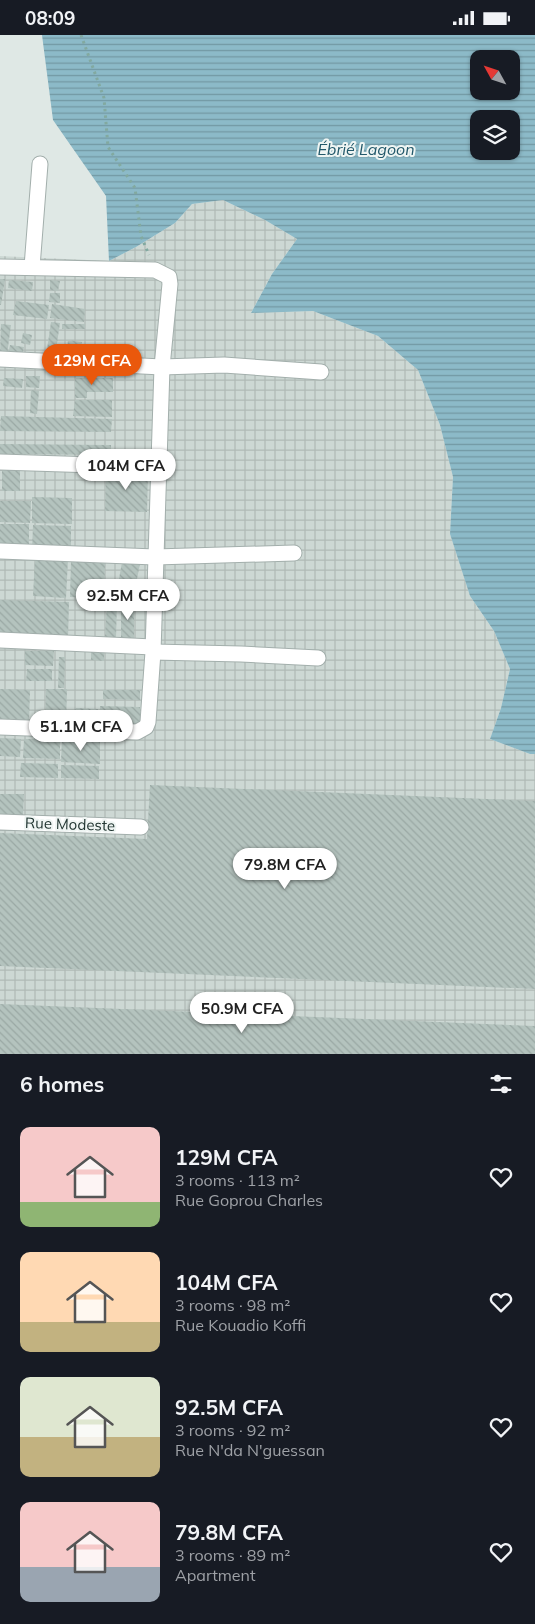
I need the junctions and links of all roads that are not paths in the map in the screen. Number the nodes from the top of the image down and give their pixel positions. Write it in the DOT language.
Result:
graph roads {
  1 [pos="40,164"];
  2 [pos="0,267"];
  3 [pos="32,267"];
  4 [pos="0,359"];
  5 [pos="162,367"];
  6 [pos="321,372"];
  7 [pos="0,462"];
  8 [pos="158,467"];
  9 [pos="0,551"];
  10 [pos="294,553"];
  11 [pos="155,557"];
  12 [pos="0,640"];
  13 [pos="153,649"];
  14 [pos="318,658"];
  15 [pos="0,727"];
  16 [pos="0,822"];
  17 [pos="141,827"];
  1 -- 3 [label="street"];
  2 -- 3 [label="street"];
  3 -- 5 [label="street"];
  4 -- 5 [label="street"];
  5 -- 6 [label="street"];
  5 -- 8 [label="street"];
  7 -- 8 [label="street"];
  8 -- 11 [label="street"];
  9 -- 11 [label="street"];
  10 -- 11 [label="street"];
  11 -- 13 [label="street"];
  12 -- 13 [label="street"];
  13 -- 14 [label="street"];
  13 -- 15 [label="street"];
  16 -- 17 [label="street, Rue Modeste"];
}
